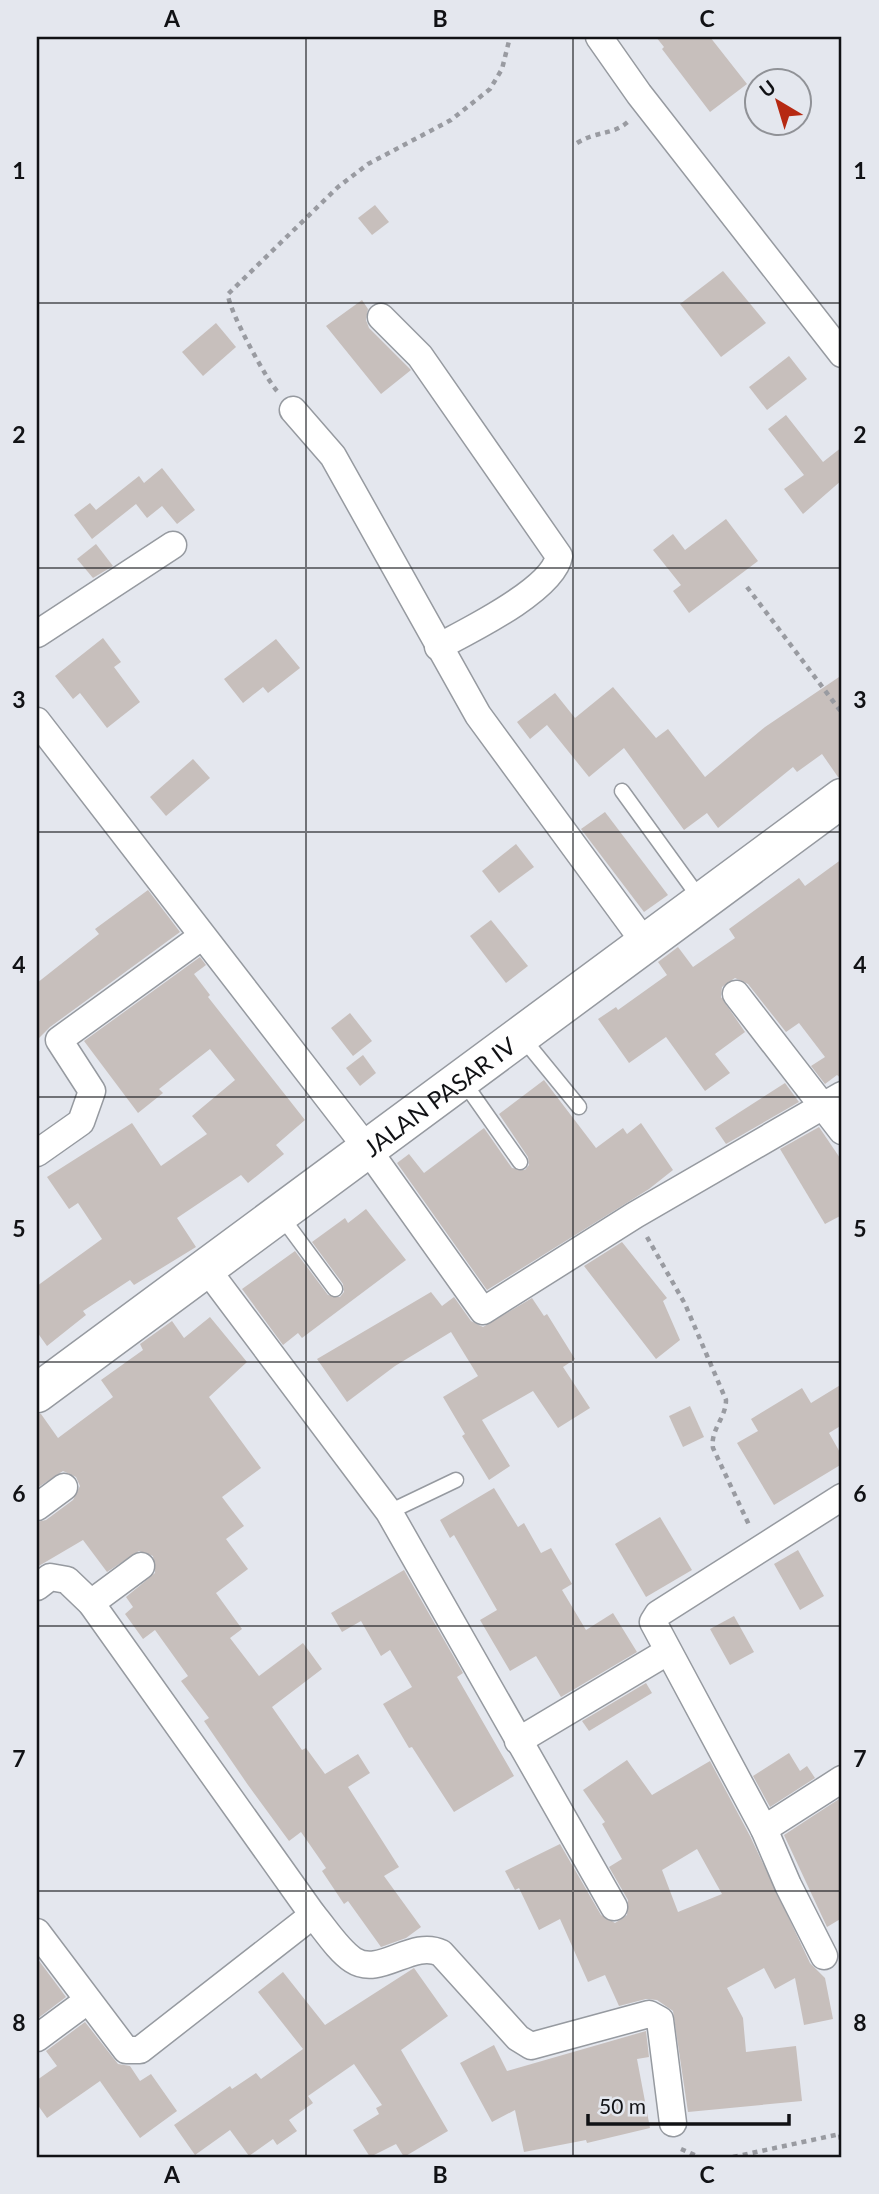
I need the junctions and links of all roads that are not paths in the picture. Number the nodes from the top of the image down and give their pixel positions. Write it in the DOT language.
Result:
graph roads {
  1 [pos="599,37"];
  2 [pos="381,317"];
  3 [pos="842,354"];
  4 [pos="293,410"];
  5 [pos="173,545"];
  6 [pos="37,634"];
  7 [pos="438,646"];
  8 [pos="37,721"];
  9 [pos="622,791"];
  10 [pos="842,798"];
  11 [pos="701,900"];
  12 [pos="201,937"];
  13 [pos="645,943"];
  14 [pos="736,994"];
  15 [pos="520,1035"];
  16 [pos="460,1077"];
  17 [pos="833,1100"];
  18 [pos="579,1107"];
  19 [pos="842,1131"];
  20 [pos="366,1147"];
  21 [pos="37,1153"];
  22 [pos="520,1162"];
  23 [pos="278,1212"];
  24 [pos="206,1268"];
  25 [pos="335,1289"];
  26 [pos="37,1393"];
  27 [pos="456,1480"];
  28 [pos="64,1487"];
  29 [pos="842,1497"];
  30 [pos="37,1507"];
  31 [pos="389,1511"];
  32 [pos="141,1566"];
  33 [pos="37,1587"];
  34 [pos="91,1603"];
  35 [pos="667,1652"];
  36 [pos="518,1741"];
  37 [pos="842,1779"];
  38 [pos="764,1829"];
  39 [pos="614,1907"];
  40 [pos="313,1915"];
  41 [pos="38,1935"];
  42 [pos="824,1956"];
  43 [pos="87,2001"];
  44 [pos="37,2038"];
  45 [pos="673,2123"];
  1 -- 3 [label="street"];
  2 -- 7 [label="street"];
  4 -- 7 [label="street"];
  5 -- 6 [label="street"];
  7 -- 13 [label="street"];
  8 -- 12 [label="street"];
  9 -- 11 [label="lane"];
  10 -- 11 [label="street, JALAN PASAR IV"];
  11 -- 13 [label="street, JALAN PASAR IV"];
  12 -- 20 [label="street"];
  12 -- 21 [label="street"];
  13 -- 15 [label="street, JALAN PASAR IV"];
  14 -- 17 [label="street"];
  15 -- 16 [label="street, JALAN PASAR IV"];
  15 -- 18 [label="lane"];
  16 -- 20 [label="street, JALAN PASAR IV"];
  16 -- 22 [label="lane"];
  17 -- 19 [label="street"];
  17 -- 20 [label="street"];
  20 -- 23 [label="street, JALAN PASAR IV"];
  23 -- 24 [label="street, JALAN PASAR IV"];
  23 -- 25 [label="lane"];
  24 -- 26 [label="street, JALAN PASAR IV"];
  24 -- 31 [label="street"];
  27 -- 31 [label="lane"];
  28 -- 30 [label="street"];
  29 -- 35 [label="street"];
  31 -- 36 [label="street"];
  32 -- 34 [label="street"];
  33 -- 34 [label="street"];
  34 -- 40 [label="street"];
  35 -- 36 [label="street"];
  35 -- 38 [label="street"];
  36 -- 39 [label="street"];
  37 -- 38 [label="street"];
  38 -- 42 [label="street"];
  40 -- 43 [label="street"];
  40 -- 45 [label="street"];
  41 -- 43 [label="street"];
  43 -- 44 [label="street"];
}
